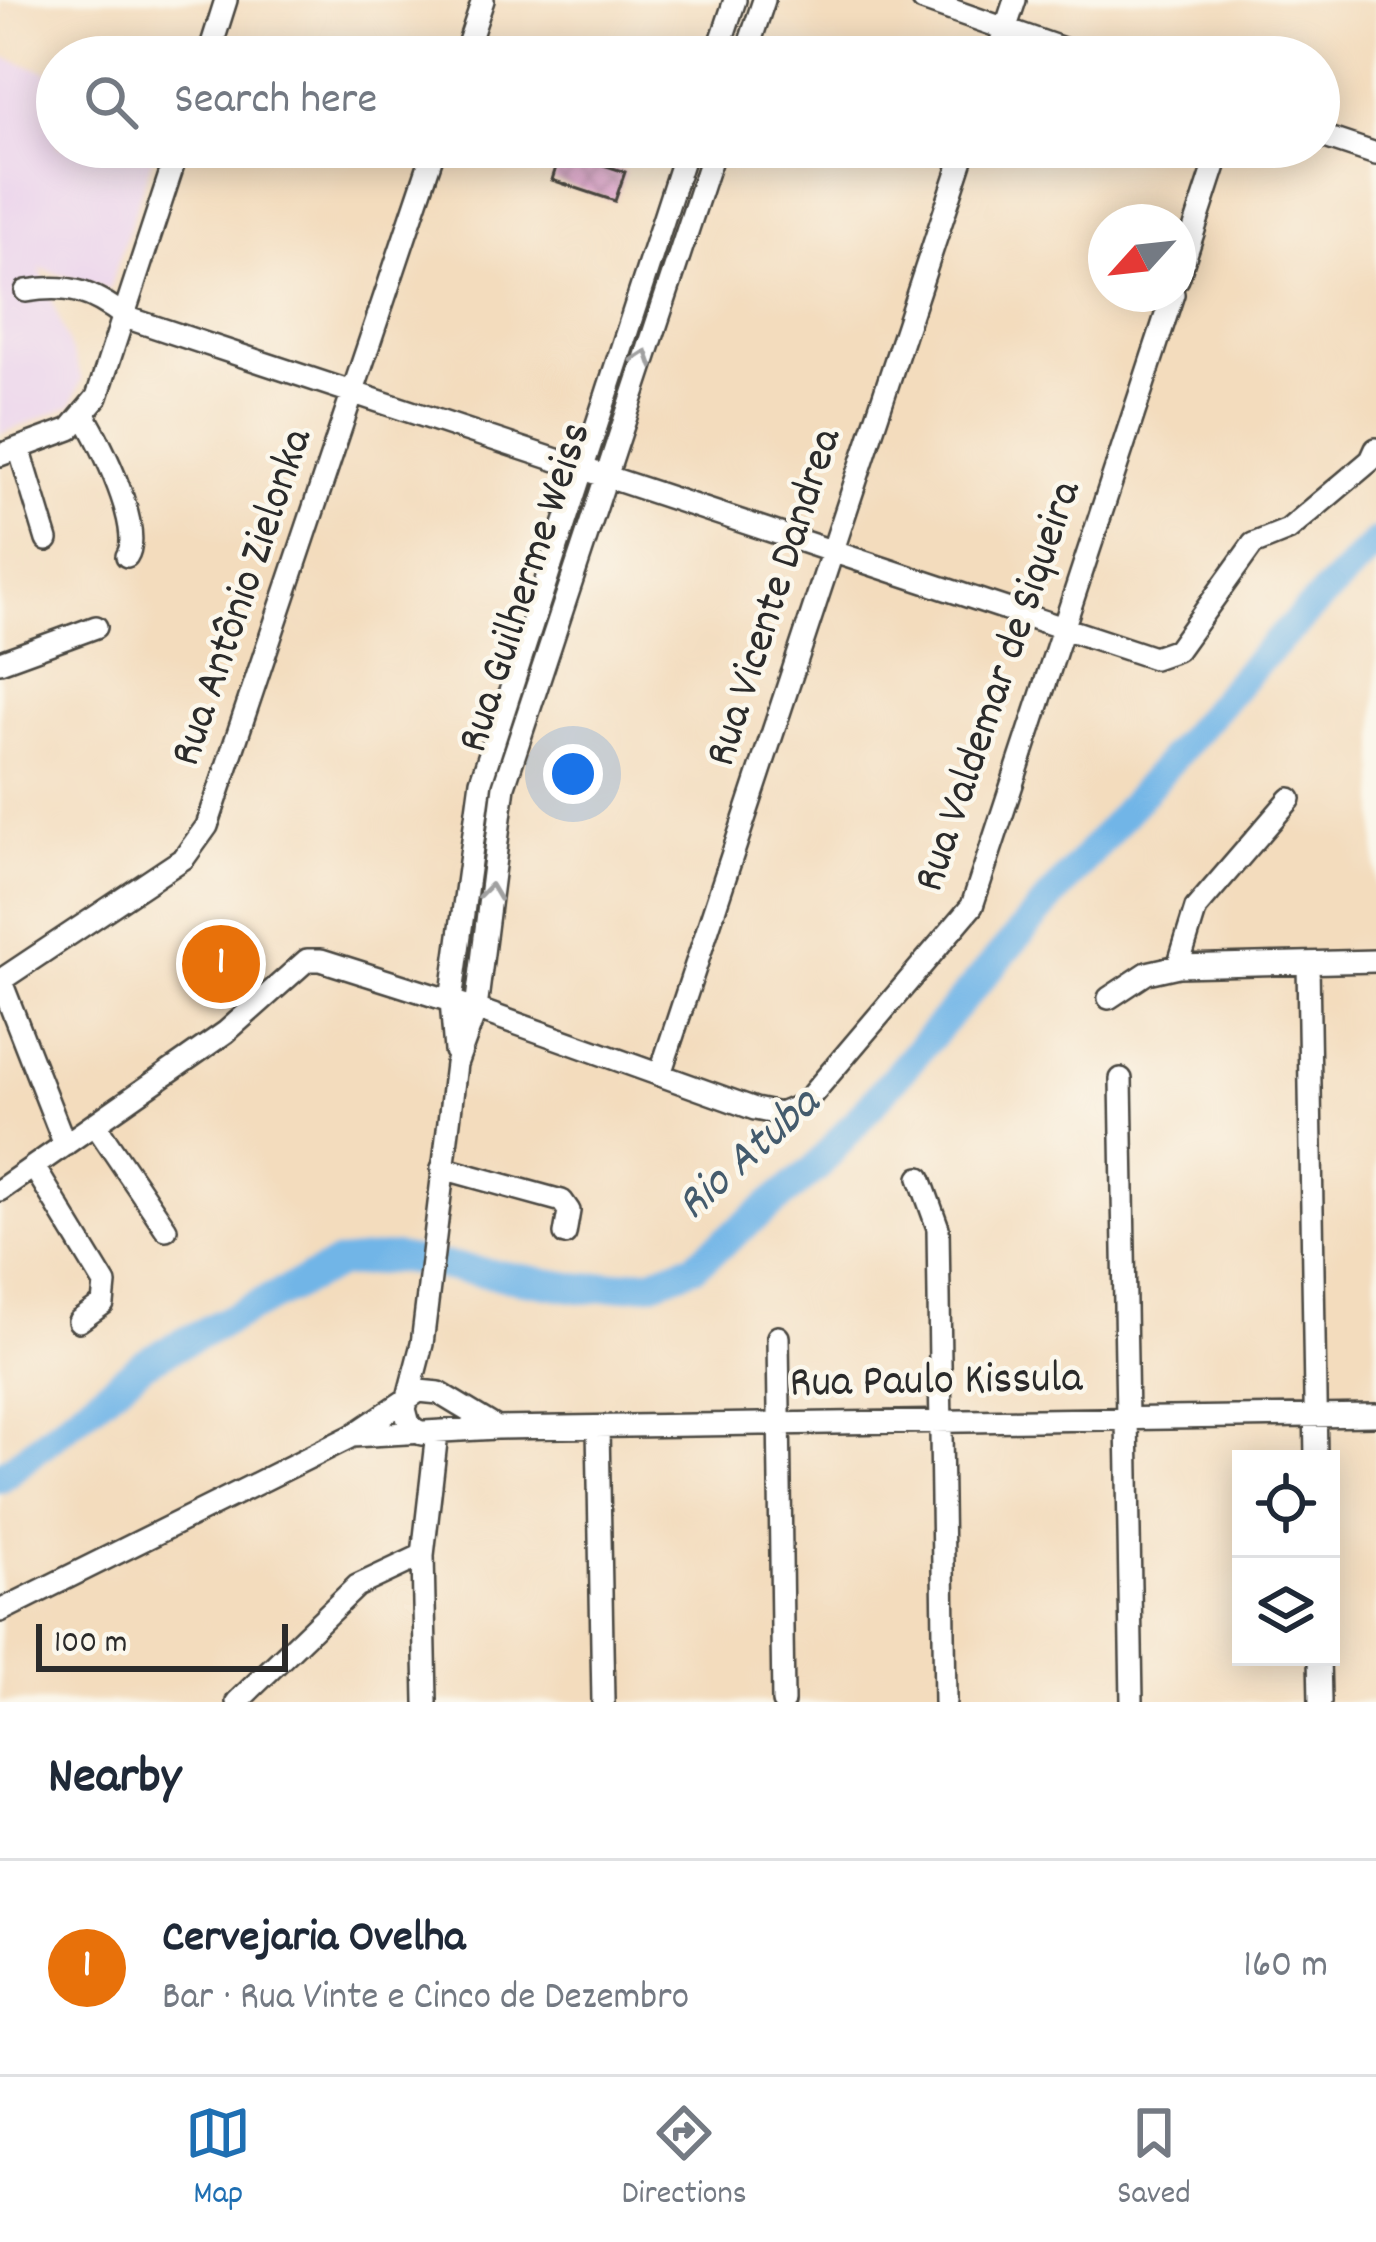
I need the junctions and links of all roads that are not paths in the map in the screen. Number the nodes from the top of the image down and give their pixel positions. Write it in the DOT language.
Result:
graph roads {
  1 [pos="226,0"];
  2 [pos="483,0"];
  3 [pos="735,0"];
  4 [pos="764,0"];
  5 [pos="923,0"];
  6 [pos="1016,0"];
  7 [pos="1005,29"];
  8 [pos="215,36"];
  9 [pos="471,36"];
  10 [pos="723,36"];
  11 [pos="752,36"];
  12 [pos="1003,36"];
  13 [pos="1025,36"];
  14 [pos="1340,142"];
  15 [pos="1376,154"];
  16 [pos="172,168"];
  17 [pos="428,168"];
  18 [pos="680,168"];
  19 [pos="708,168"];
  20 [pos="959,168"];
  21 [pos="1214,168"];
  22 [pos="1196,224"];
  23 [pos="26,291"];
  24 [pos="1167,312"];
  25 [pos="125,317"];
  26 [pos="353,395"];
  27 [pos="85,417"];
  28 [pos="1376,449"];
  29 [pos="10,451"];
  30 [pos="581,470"];
  31 [pos="604,478"];
  32 [pos="47,540"];
  33 [pos="832,554"];
  34 [pos="127,556"];
  35 [pos="96,627"];
  36 [pos="1064,631"];
  37 [pos="0,662"];
  38 [pos="1290,799"];
  39 [pos="1376,962"];
  40 [pos="1308,963"];
  41 [pos="1178,966"];
  42 [pos="0,980"];
  43 [pos="1108,998"];
  44 [pos="452,1001"];
  45 [pos="476,1009"];
  46 [pos="456,1064"];
  47 [pos="659,1074"];
  48 [pos="1121,1079"];
  49 [pos="95,1124"];
  50 [pos="65,1145"];
  51 [pos="34,1167"];
  52 [pos="442,1168"];
  53 [pos="920,1178"];
  54 [pos="0,1190"];
  55 [pos="166,1229"];
  56 [pos="565,1234"];
  57 [pos="79,1321"];
  58 [pos="423,1335"];
  59 [pos="778,1337"];
  60 [pos="412,1395"];
  61 [pos="445,1397"];
  62 [pos="1376,1415"];
  63 [pos="1315,1416"];
  64 [pos="1127,1419"];
  65 [pos="941,1422"];
  66 [pos="779,1424"];
  67 [pos="598,1427"];
  68 [pos="496,1428"];
  69 [pos="429,1433"];
  70 [pos="352,1436"];
  71 [pos="1316,1450"];
  72 [pos="423,1555"];
  73 [pos="0,1610"];
  74 [pos="1319,1666"];
  75 [pos="237,1702"];
  76 [pos="425,1702"];
  77 [pos="603,1702"];
  78 [pos="783,1702"];
  79 [pos="945,1702"];
  80 [pos="1132,1702"];
  81 [pos="1320,1702"];
  1 -- 8 [label="street"];
  2 -- 9 [label="street"];
  3 -- 10 [label="street"];
  4 -- 11 [label="street"];
  5 -- 7 [label="street"];
  6 -- 7 [label="street"];
  7 -- 12 [label="street"];
  7 -- 13 [label="street"];
  14 -- 15 [label="street"];
  16 -- 25 [label="street"];
  17 -- 26 [label="street, Rua Antônio Zielonka"];
  18 -- 30 [label="street, Rua Guilherme Weiss"];
  31 -- 19 [label="street, Rua Guilherme Weiss, one-way"];
  20 -- 33 [label="street, Rua Vicente Dandrea"];
  21 -- 22 [label="street"];
  23 -- 25 [label="street"];
  24 -- 36 [label="street, Rua Valdemar de Siqueira"];
  25 -- 26 [label="street"];
  25 -- 27 [label="street"];
  26 -- 30 [label="street"];
  26 -- 42 [label="street, Rua Antônio Zielonka"];
  27 -- 29 [label="street"];
  27 -- 34 [label="street"];
  28 -- 36 [label="street"];
  29 -- 32 [label="street"];
  30 -- 31 [label="street"];
  30 -- 44 [label="street, Rua Guilherme Weiss"];
  31 -- 33 [label="street"];
  45 -- 31 [label="street, Rua Guilherme Weiss, one-way"];
  33 -- 36 [label="street"];
  33 -- 47 [label="street, Rua Vicente Dandrea"];
  35 -- 37 [label="street"];
  36 -- 47 [label="street, Rua Valdemar de Siqueira"];
  38 -- 41 [label="street"];
  39 -- 40 [label="street"];
  40 -- 41 [label="street"];
  40 -- 63 [label="street"];
  41 -- 43 [label="street"];
  42 -- 50 [label="street"];
  44 -- 45 [label="street"];
  44 -- 46 [label="street, Rua Guilherme Weiss"];
  44 -- 49 [label="street"];
  45 -- 46 [label="street, Rua Guilherme Weiss"];
  45 -- 47 [label="street"];
  46 -- 52 [label="street, Rua Guilherme Weiss"];
  48 -- 64 [label="street"];
  49 -- 50 [label="street"];
  49 -- 55 [label="street"];
  50 -- 51 [label="street"];
  51 -- 54 [label="street"];
  51 -- 57 [label="street"];
  52 -- 56 [label="street"];
  52 -- 58 [label="street, Rua Guilherme Weiss"];
  53 -- 65 [label="street"];
  58 -- 60 [label="street, Rua Guilherme Weiss"];
  58 -- 61 [label="street"];
  59 -- 66 [label="street"];
  60 -- 61 [label="street"];
  60 -- 69 [label="street"];
  60 -- 70 [label="street, Rua Paulo Kissula"];
  61 -- 68 [label="street"];
  61 -- 69 [label="street"];
  62 -- 63 [label="street, Rua Paulo Kissula"];
  63 -- 64 [label="street, Rua Paulo Kissula"];
  63 -- 71 [label="street"];
  64 -- 65 [label="street, Rua Paulo Kissula"];
  64 -- 80 [label="street"];
  65 -- 66 [label="street, Rua Paulo Kissula"];
  65 -- 79 [label="street"];
  66 -- 67 [label="street, Rua Paulo Kissula"];
  66 -- 78 [label="street"];
  67 -- 68 [label="street, Rua Paulo Kissula"];
  67 -- 77 [label="street"];
  68 -- 69 [label="street, Rua Paulo Kissula"];
  69 -- 70 [label="street, Rua Paulo Kissula"];
  69 -- 72 [label="street"];
  70 -- 73 [label="street, Rua Paulo Kissula"];
  72 -- 75 [label="street"];
  72 -- 76 [label="street"];
  74 -- 81 [label="street"];
}
